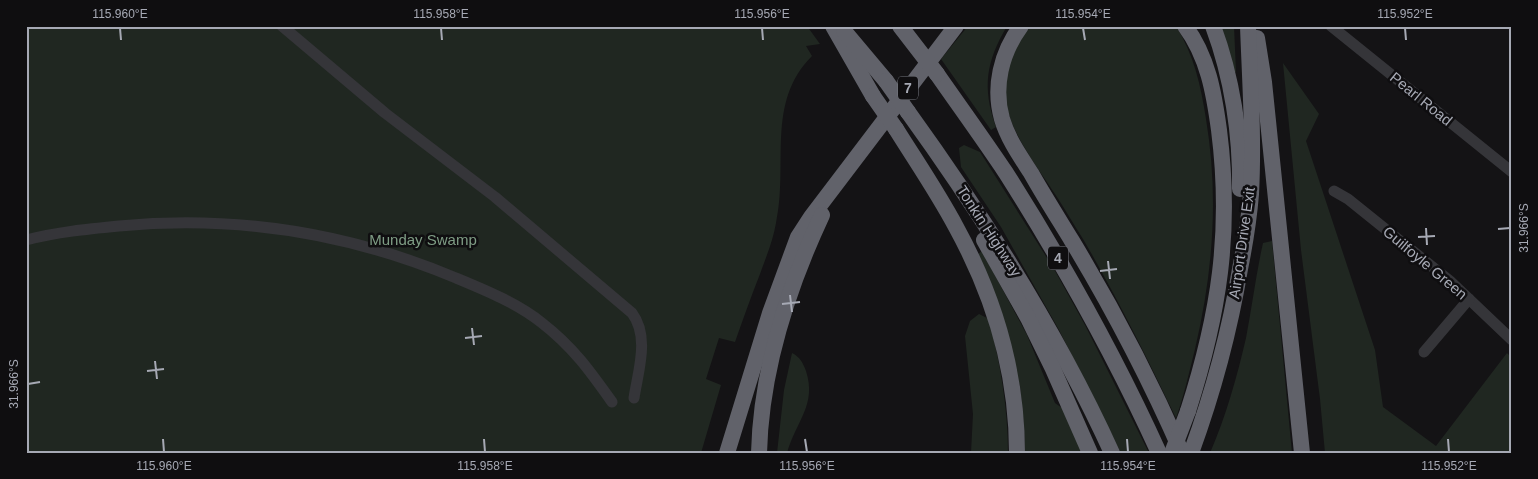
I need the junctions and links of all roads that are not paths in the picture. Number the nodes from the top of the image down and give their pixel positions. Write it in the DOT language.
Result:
graph roads {
  1 [pos="282,26"];
  2 [pos="833,26"];
  3 [pos="840,26"];
  4 [pos="900,26"];
  5 [pos="956,26"];
  6 [pos="1021,26"];
  7 [pos="1186,26"];
  8 [pos="1213,26"];
  9 [pos="1248,26"];
  10 [pos="1255,26"];
  11 [pos="1331,26"];
  12 [pos="931,144"];
  13 [pos="853,160"];
  14 [pos="1512,172"];
  15 [pos="1334,191"];
  16 [pos="26,240"];
  17 [pos="1238,281"];
  18 [pos="1469,299"];
  19 [pos="1512,340"];
  20 [pos="1424,352"];
  21 [pos="634,398"];
  22 [pos="612,402"];
  23 [pos="727,453"];
  24 [pos="759,453"];
  25 [pos="1017,453"];
  26 [pos="1090,453"];
  27 [pos="1112,453"];
  28 [pos="1158,453"];
  29 [pos="1172,453"];
  30 [pos="1182,453"];
  31 [pos="1191,453"];
  32 [pos="1302,453"];
  1 -- 21 [label="street"];
  2 -- 25 [label="highway, bridge"];
  3 -- 12 [label="highway, Tonkin Highway, bridge"];
  4 -- 28 [label="highway, 4, bridge"];
  5 -- 13 [label="highway, 7"];
  6 -- 30 [label="highway"];
  7 -- 29 [label="highway, bridge"];
  8 -- 17 [label="highway"];
  9 -- 17 [label="highway, Airport Drive Exit"];
  10 -- 32 [label="highway"];
  11 -- 14 [label="street, Pearl Road"];
  12 -- 26 [label="highway"];
  12 -- 27 [label="highway, Tonkin Highway"];
  13 -- 23 [label="highway"];
  13 -- 24 [label="highway, 7"];
  15 -- 18 [label="street, Guilfoyle Green"];
  16 -- 22 [label="street"];
  17 -- 31 [label="highway, Airport Drive Exit"];
  18 -- 19 [label="street, Guilfoyle Green"];
  18 -- 20 [label="street"];
}
